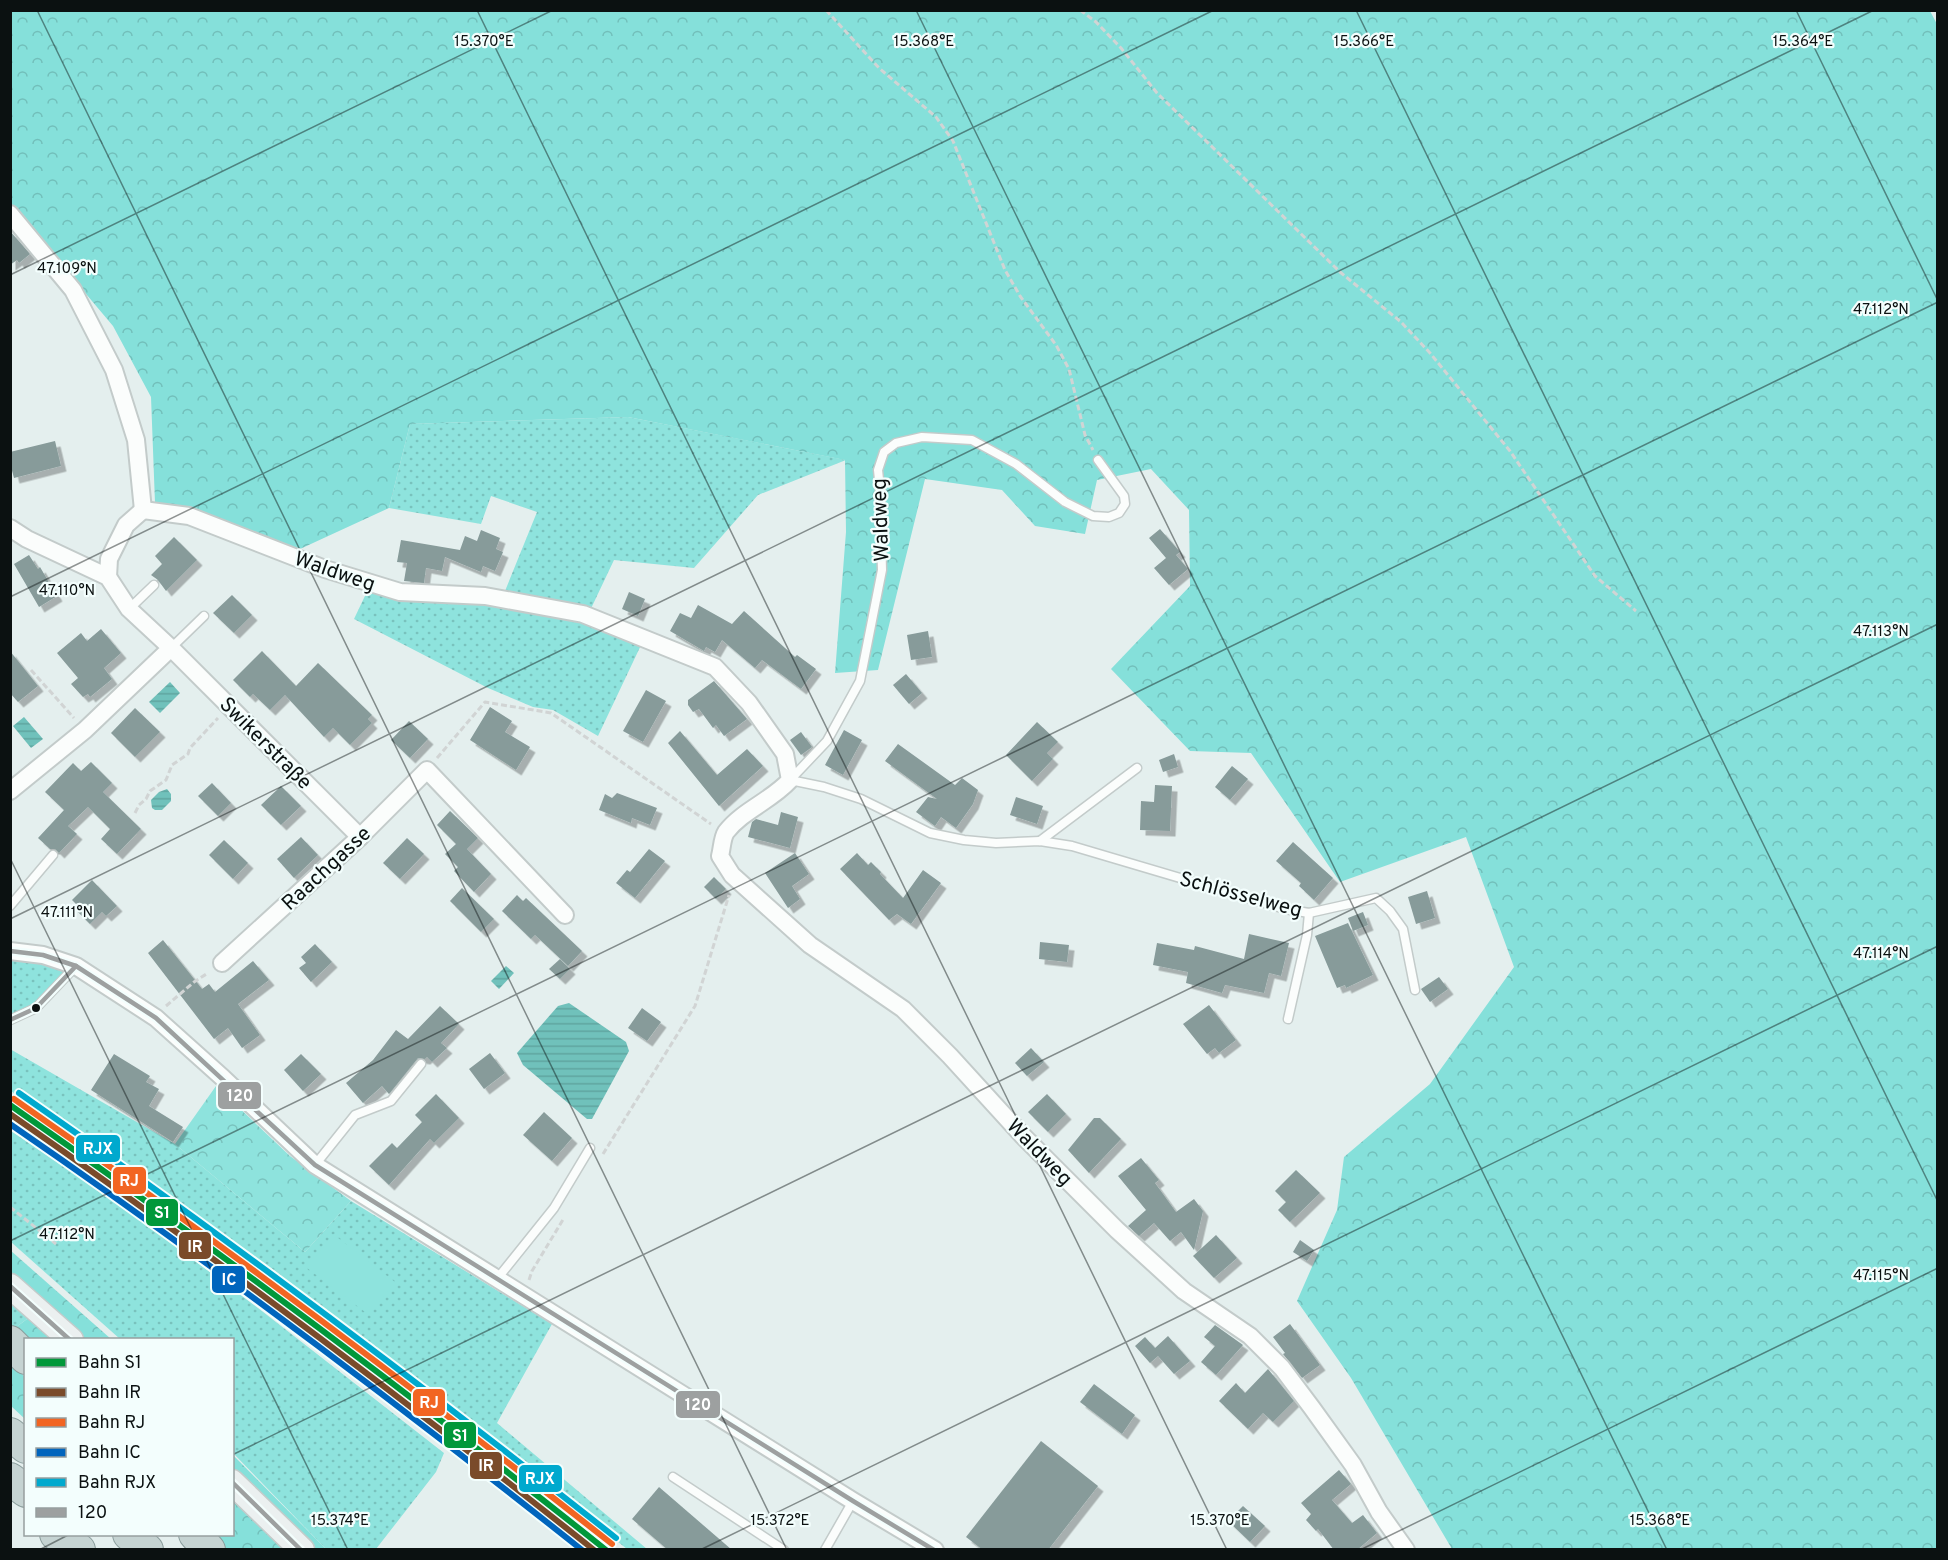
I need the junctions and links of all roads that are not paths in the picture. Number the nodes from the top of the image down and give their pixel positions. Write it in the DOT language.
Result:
graph roads {
  1 [pos="10,214"];
  2 [pos="1098,460"];
  3 [pos="143,510"];
  4 [pos="10,528"];
  5 [pos="108,578"];
  6 [pos="154,585"];
  7 [pos="129,609"];
  8 [pos="204,616"];
  9 [pos="171,648"];
  10 [pos="1137,768"];
  11 [pos="790,780"];
  12 [pos="10,791"];
  13 [pos="360,837"];
  14 [pos="1040,841"];
  15 [pos="53,855"];
  16 [pos="10,906"];
  17 [pos="1309,913"];
  18 [pos="565,915"];
  19 [pos="10,951"];
  20 [pos="222,963"];
  21 [pos="76,966"];
  22 [pos="1415,990"];
  23 [pos="1288,1019"];
  24 [pos="10,1020"];
  25 [pos="421,1064"];
  26 [pos="590,1148"];
  27 [pos="315,1165"];
  28 [pos="497,1279"];
  29 [pos="10,1287"];
  30 [pos="69,1338"];
  31 [pos="10,1342"];
  32 [pos="24,1356"];
  33 [pos="10,1434"];
  34 [pos="24,1445"];
  35 [pos="673,1477"];
  36 [pos="10,1479"];
  37 [pos="234,1484"];
  38 [pos="24,1490"];
  39 [pos="10,1498"];
  40 [pos="853,1501"];
  41 [pos="24,1508"];
  42 [pos="59,1536"];
  43 [pos="80,1536"];
  44 [pos="131,1536"];
  45 [pos="197,1536"];
  46 [pos="79,1550"];
  47 [pos="94,1550"];
  48 [pos="147,1550"];
  49 [pos="209,1550"];
  50 [pos="302,1550"];
  51 [pos="784,1550"];
  52 [pos="825,1550"];
  53 [pos="935,1550"];
  54 [pos="1406,1550"];
  1 -- 3 [label="street"];
  2 -- 11 [label="lane, Waldweg"];
  3 -- 5 [label="street"];
  3 -- 11 [label="street, Waldweg"];
  4 -- 5 [label="street"];
  5 -- 7 [label="street, Swikerstraße"];
  6 -- 7 [label="lane"];
  7 -- 9 [label="street, Swikerstraße"];
  8 -- 9 [label="lane"];
  9 -- 12 [label="street"];
  9 -- 13 [label="street, Swikerstraße"];
  10 -- 14 [label="lane"];
  11 -- 14 [label="lane, Schlösselweg"];
  11 -- 54 [label="street, Waldweg"];
  13 -- 18 [label="street, Raachgasse"];
  13 -- 20 [label="street, Raachgasse"];
  14 -- 17 [label="lane, Schlösselweg"];
  15 -- 16 [label="lane"];
  17 -- 22 [label="lane, Schlösselweg"];
  17 -- 23 [label="lane"];
  19 -- 21 [label="street"];
  21 -- 24 [label="lane"];
  21 -- 27 [label="street"];
  25 -- 27 [label="lane"];
  26 -- 28 [label="lane"];
  27 -- 28 [label="street"];
  28 -- 40 [label="street"];
  29 -- 30 [label="main road"];
  31 -- 32 [label="highway"];
  33 -- 34 [label="highway"];
  35 -- 51 [label="lane"];
  36 -- 38 [label="highway"];
  37 -- 50 [label="main road"];
  39 -- 41 [label="highway"];
  40 -- 52 [label="lane"];
  40 -- 53 [label="street"];
  42 -- 46 [label="highway"];
  43 -- 47 [label="highway"];
  44 -- 48 [label="highway"];
  45 -- 49 [label="highway"];
}
